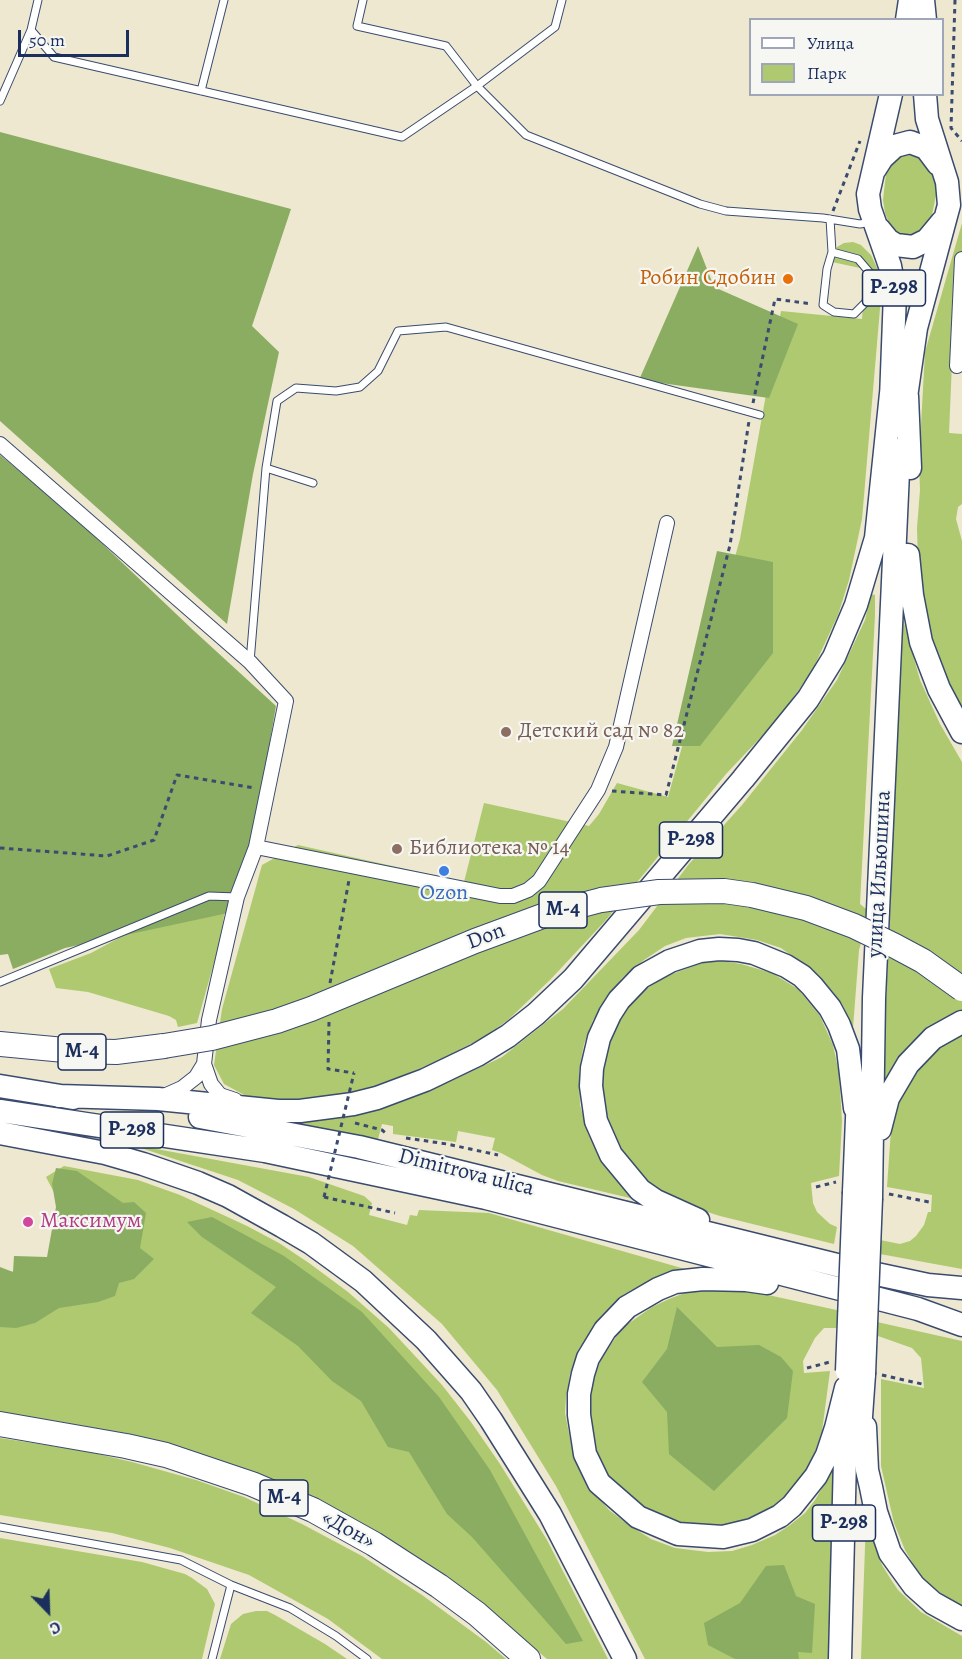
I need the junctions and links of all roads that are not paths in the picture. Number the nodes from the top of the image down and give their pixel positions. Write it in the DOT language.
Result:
graph roads {
  1 [pos="38,0"];
  2 [pos="225,0"];
  3 [pos="363,0"];
  4 [pos="562,0"];
  5 [pos="910,0"];
  6 [pos="923,0"];
  7 [pos="907,18"];
  8 [pos="924,18"];
  9 [pos="31,30"];
  10 [pos="477,86"];
  11 [pos="201,91"];
  12 [pos="891,96"];
  13 [pos="924,96"];
  14 [pos="0,101"];
  15 [pos="872,175"];
  16 [pos="951,196"];
  17 [pos="830,219"];
  18 [pos="875,223"];
  19 [pos="832,252"];
  20 [pos="962,259"];
  21 [pos="902,355"];
  22 [pos="957,366"];
  23 [pos="899,385"];
  24 [pos="760,415"];
  25 [pos="0,444"];
  26 [pos="266,468"];
  27 [pos="313,483"];
  28 [pos="667,522"];
  29 [pos="250,662"];
  30 [pos="962,732"];
  31 [pos="256,847"];
  32 [pos="237,897"];
  33 [pos="0,982"];
  34 [pos="962,989"];
  35 [pos="962,1023"];
  36 [pos="0,1044"];
  37 [pos="204,1064"];
  38 [pos="0,1086"];
  39 [pos="59,1096"];
  40 [pos="158,1099"];
  41 [pos="0,1111"];
  42 [pos="278,1111"];
  43 [pos="856,1120"];
  44 [pos="0,1133"];
  45 [pos="873,1172"];
  46 [pos="863,1191"];
  47 [pos="853,1269"];
  48 [pos="962,1288"];
  49 [pos="852,1293"];
  50 [pos="962,1325"];
  51 [pos="856,1377"];
  52 [pos="0,1424"];
  53 [pos="0,1527"];
  54 [pos="231,1585"];
  55 [pos="962,1619"];
  56 [pos="212,1659"];
  57 [pos="367,1659"];
  58 [pos="528,1659"];
  59 [pos="625,1659"];
  60 [pos="840,1659"];
  61 [pos="850,1659"];
  1 -- 9 [label="lane"];
  2 -- 11 [label="lane"];
  3 -- 10 [label="lane"];
  4 -- 10 [label="lane"];
  5 -- 7 [label="highway"];
  6 -- 8 [label="highway"];
  9 -- 11 [label="lane"];
  9 -- 14 [label="lane"];
  10 -- 11 [label="lane"];
  10 -- 17 [label="lane"];
  12 -- 15 [label="highway, Р-298"];
  13 -- 16 [label="highway"];
  15 -- 16 [label="highway, Р-298"];
  15 -- 18 [label="highway, Р-298"];
  16 -- 18 [label="highway, Р-298"];
  16 -- 21 [label="highway, Р-298"];
  17 -- 18 [label="lane"];
  17 -- 19 [label="lane"];
  18 -- 21 [label="highway, Р-298"];
  19 -- 19 [label="lane"];
  20 -- 22 [label="street"];
  21 -- 23 [label="highway, улица Ильюшина / Р-298"];
  23 -- 30 [label="highway"];
  23 -- 42 [label="highway, Р-298"];
  23 -- 43 [label="highway, улица Ильюшина / Р-298"];
  23 -- 45 [label="highway, улица Ильюшина / Р-298"];
  24 -- 26 [label="lane"];
  25 -- 29 [label="street"];
  26 -- 27 [label="lane"];
  26 -- 29 [label="lane"];
  28 -- 31 [label="street"];
  29 -- 31 [label="street"];
  31 -- 32 [label="street"];
  32 -- 33 [label="lane"];
  32 -- 37 [label="street"];
  34 -- 36 [label="highway, Don / М-4, bridge"];
  35 -- 45 [label="highway"];
  37 -- 40 [label="street"];
  37 -- 42 [label="street"];
  38 -- 39 [label="highway, Dimitrova ulica / Р-298"];
  39 -- 40 [label="highway, Р-298"];
  39 -- 47 [label="highway, Dimitrova ulica"];
  40 -- 42 [label="highway, Р-298"];
  41 -- 49 [label="highway, Dimitrova ulica / Р-298"];
  43 -- 46 [label="highway, улица Ильюшина / Р-298"];
  43 -- 47 [label="highway"];
  44 -- 59 [label="highway"];
  45 -- 46 [label="highway, улица Ильюшина / Р-298"];
  46 -- 51 [label="highway, улица Ильюшина / Р-298, bridge"];
  47 -- 48 [label="highway, Dimitrova ulica"];
  49 -- 50 [label="highway, Dimitrova ulica / Р-298"];
  49 -- 51 [label="highway"];
  51 -- 55 [label="highway, Р-298"];
  51 -- 60 [label="highway, Р-298"];
  51 -- 61 [label="highway, Р-298"];
  52 -- 58 [label="highway, «Дон» / М-4"];
  53 -- 54 [label="lane"];
  54 -- 56 [label="lane"];
  54 -- 57 [label="lane"];
}
